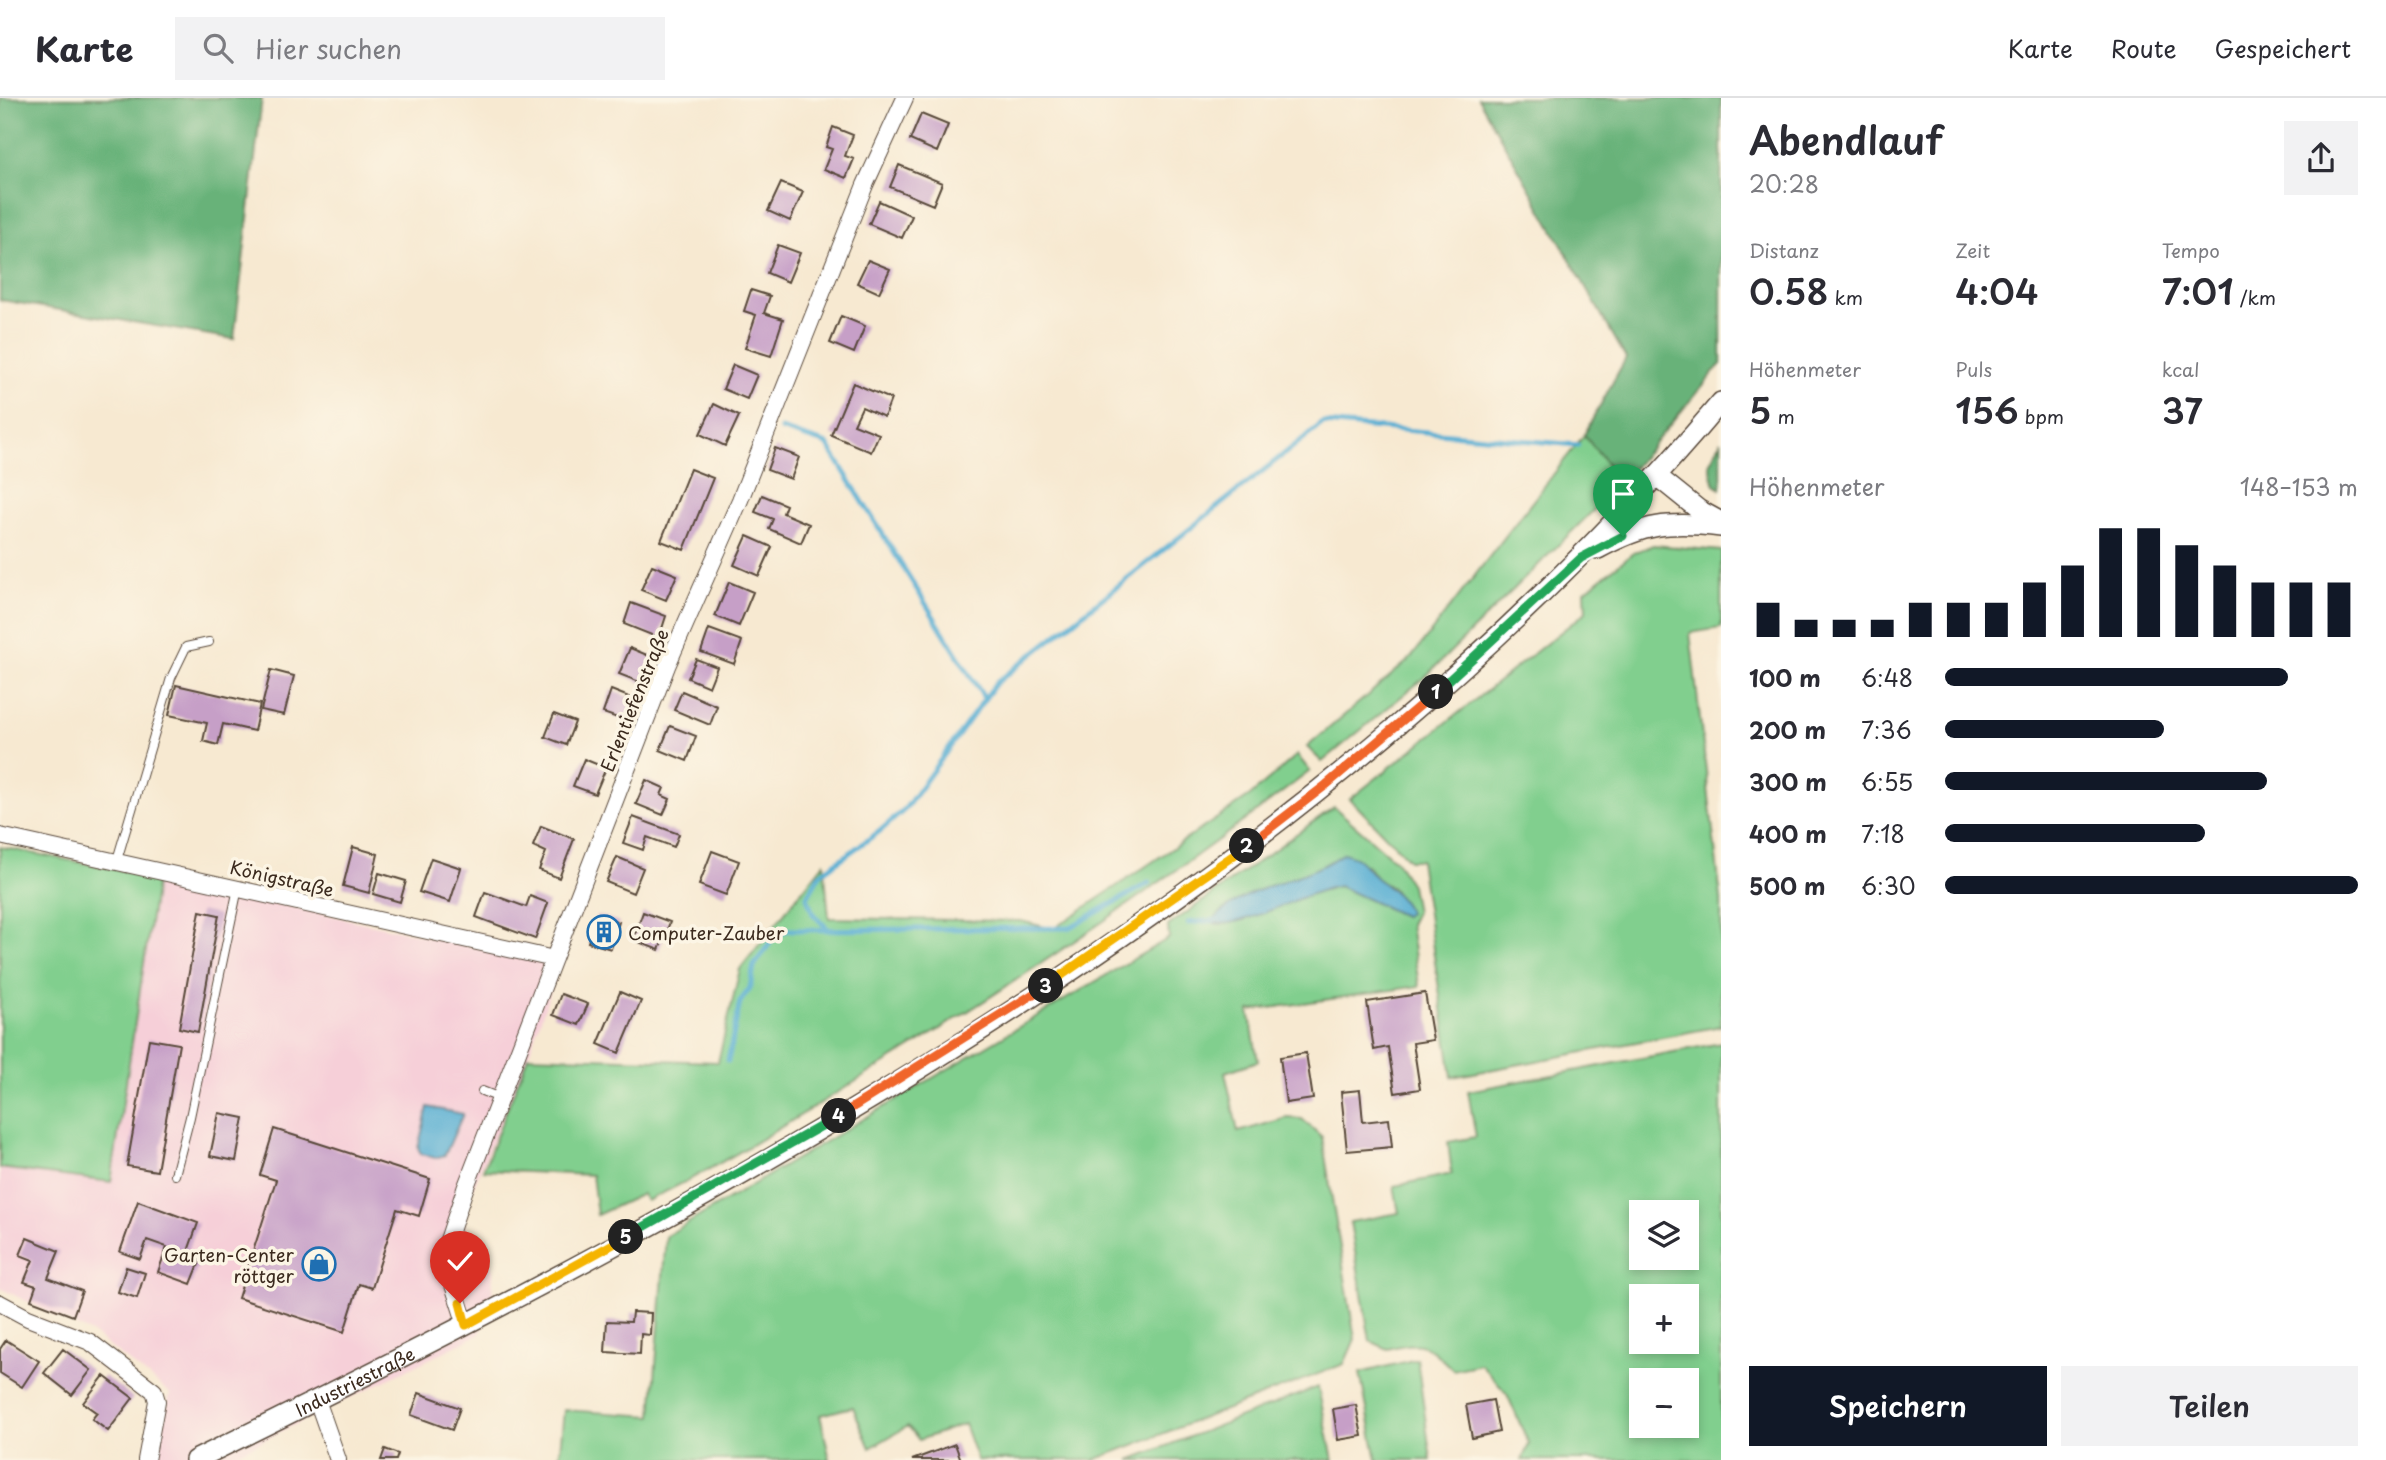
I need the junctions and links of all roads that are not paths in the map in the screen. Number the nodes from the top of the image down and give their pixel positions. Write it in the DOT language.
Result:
graph roads {
  1 [pos="905,98"];
  2 [pos="1721,402"];
  3 [pos="1658,477"];
  4 [pos="1721,524"];
  5 [pos="1581,558"];
  6 [pos="209,642"];
  7 [pos="0,835"];
  8 [pos="117,860"];
  9 [pos="238,888"];
  10 [pos="554,959"];
  11 [pos="482,1091"];
  12 [pos="500,1098"];
  13 [pos="175,1175"];
  14 [pos="0,1303"];
  15 [pos="466,1325"];
  16 [pos="317,1400"];
  17 [pos="146,1460"];
  18 [pos="195,1460"];
  19 [pos="338,1460"];
  1 -- 10 [label="street, Erlentiefenstraße"];
  2 -- 3 [label="street, Industriestraße"];
  3 -- 4 [label="street"];
  3 -- 5 [label="street, Industriestraße"];
  4 -- 5 [label="street"];
  5 -- 15 [label="street, Industriestraße"];
  6 -- 8 [label="lane"];
  7 -- 8 [label="street, Königstraße"];
  8 -- 9 [label="street, Königstraße"];
  9 -- 10 [label="street, Königstraße"];
  9 -- 13 [label="lane"];
  10 -- 12 [label="street, Erlentiefenstraße"];
  11 -- 12 [label="lane"];
  12 -- 15 [label="street, Erlentiefenstraße"];
  14 -- 17 [label="street"];
  15 -- 16 [label="street, Industriestraße"];
  16 -- 18 [label="street, Industriestraße"];
  16 -- 19 [label="street"];
}
